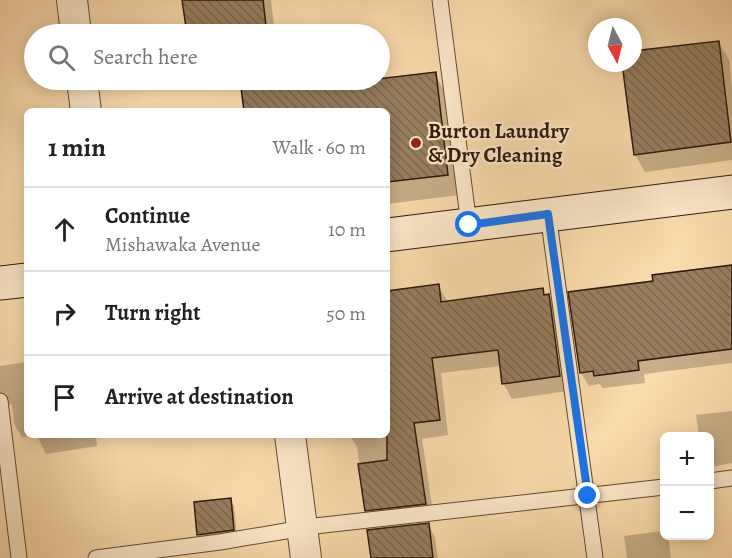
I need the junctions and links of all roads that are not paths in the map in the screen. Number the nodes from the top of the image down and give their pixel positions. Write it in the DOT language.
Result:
graph roads {
  1 [pos="72,0"];
  2 [pos="440,0"];
  3 [pos="75,24"];
  4 [pos="83,90"];
  5 [pos="86,108"];
  6 [pos="732,192"];
  7 [pos="548,214"];
  8 [pos="469,225"];
  9 [pos="390,235"];
  10 [pos="24,280"];
  11 [pos="0,283"];
  12 [pos="0,401"];
  13 [pos="290,438"];
  14 [pos="732,478"];
  15 [pos="714,480"];
  16 [pos="660,487"];
  17 [pos="588,496"];
  18 [pos="304,544"];
  19 [pos="19,558"];
  20 [pos="96,558"];
  21 [pos="595,558"];
  1 -- 3 [label="street"];
  2 -- 8 [label="lane"];
  4 -- 5 [label="street"];
  6 -- 7 [label="main road"];
  7 -- 8 [label="main road"];
  7 -- 17 [label="lane"];
  8 -- 9 [label="main road"];
  10 -- 11 [label="main road"];
  12 -- 19 [label="lane"];
  13 -- 18 [label="street"];
  14 -- 15 [label="lane"];
  16 -- 17 [label="lane"];
  17 -- 18 [label="lane"];
  17 -- 21 [label="lane"];
  18 -- 20 [label="lane"];
}
